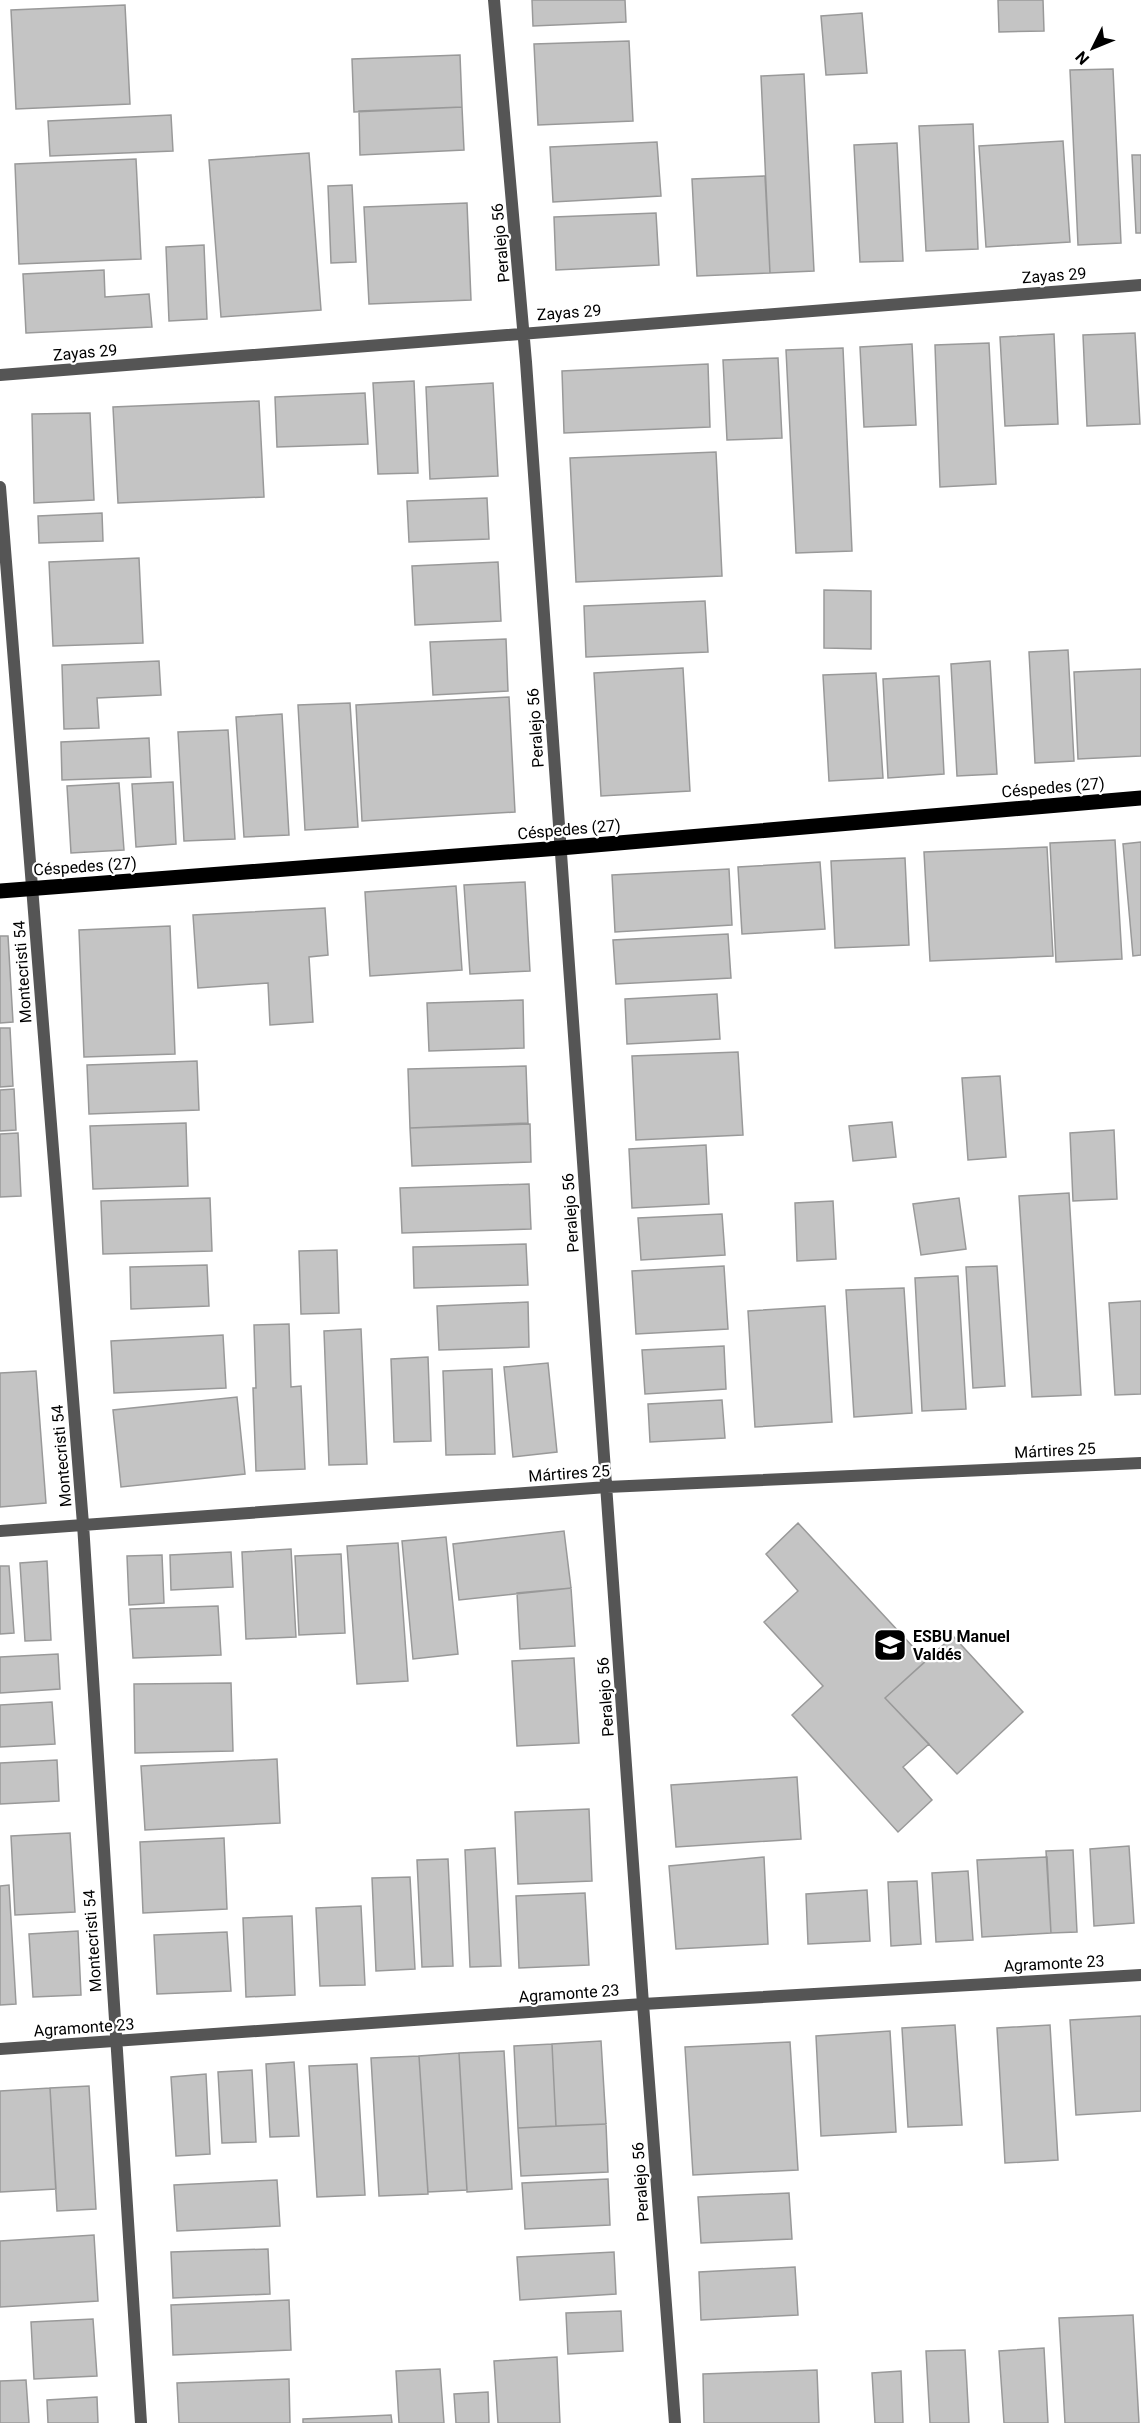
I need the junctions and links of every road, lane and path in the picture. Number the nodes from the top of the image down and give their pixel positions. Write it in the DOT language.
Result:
graph roads {
  1 [pos="494,0"];
  2 [pos="1141,285"];
  3 [pos="524,333"];
  4 [pos="0,375"];
  5 [pos="0,487"];
  6 [pos="1141,798"];
  7 [pos="560,848"];
  8 [pos="33,888"];
  9 [pos="0,891"];
  10 [pos="1141,1462"];
  11 [pos="607,1487"];
  12 [pos="83,1524"];
  13 [pos="0,1531"];
  14 [pos="1141,1975"];
  15 [pos="643,2004"];
  16 [pos="115,2042"];
  17 [pos="0,2049"];
  18 [pos="141,2423"];
  19 [pos="675,2423"];
  1 -- 3 [label="street, Peralejo 56"];
  2 -- 3 [label="street, Zayas 29"];
  3 -- 4 [label="street, Zayas 29"];
  3 -- 7 [label="street, Peralejo 56"];
  5 -- 8 [label="street, Montecristi 54"];
  6 -- 7 [label="main road, Céspedes (27)"];
  7 -- 8 [label="main road, Céspedes (27)"];
  7 -- 11 [label="street, Peralejo 56"];
  8 -- 9 [label="main road, Céspedes (27)"];
  8 -- 12 [label="street, Montecristi 54"];
  10 -- 11 [label="street, Mártires 25"];
  11 -- 12 [label="street, Mártires 25"];
  11 -- 15 [label="street, Peralejo 56"];
  12 -- 13 [label="street, Mártires 25"];
  12 -- 16 [label="street, Montecristi 54"];
  14 -- 15 [label="street, Agramonte 23"];
  15 -- 16 [label="street, Agramonte 23"];
  15 -- 19 [label="street, Peralejo 56"];
  16 -- 17 [label="street, Agramonte 23"];
  16 -- 18 [label="street, Montecristi 54"];
}
